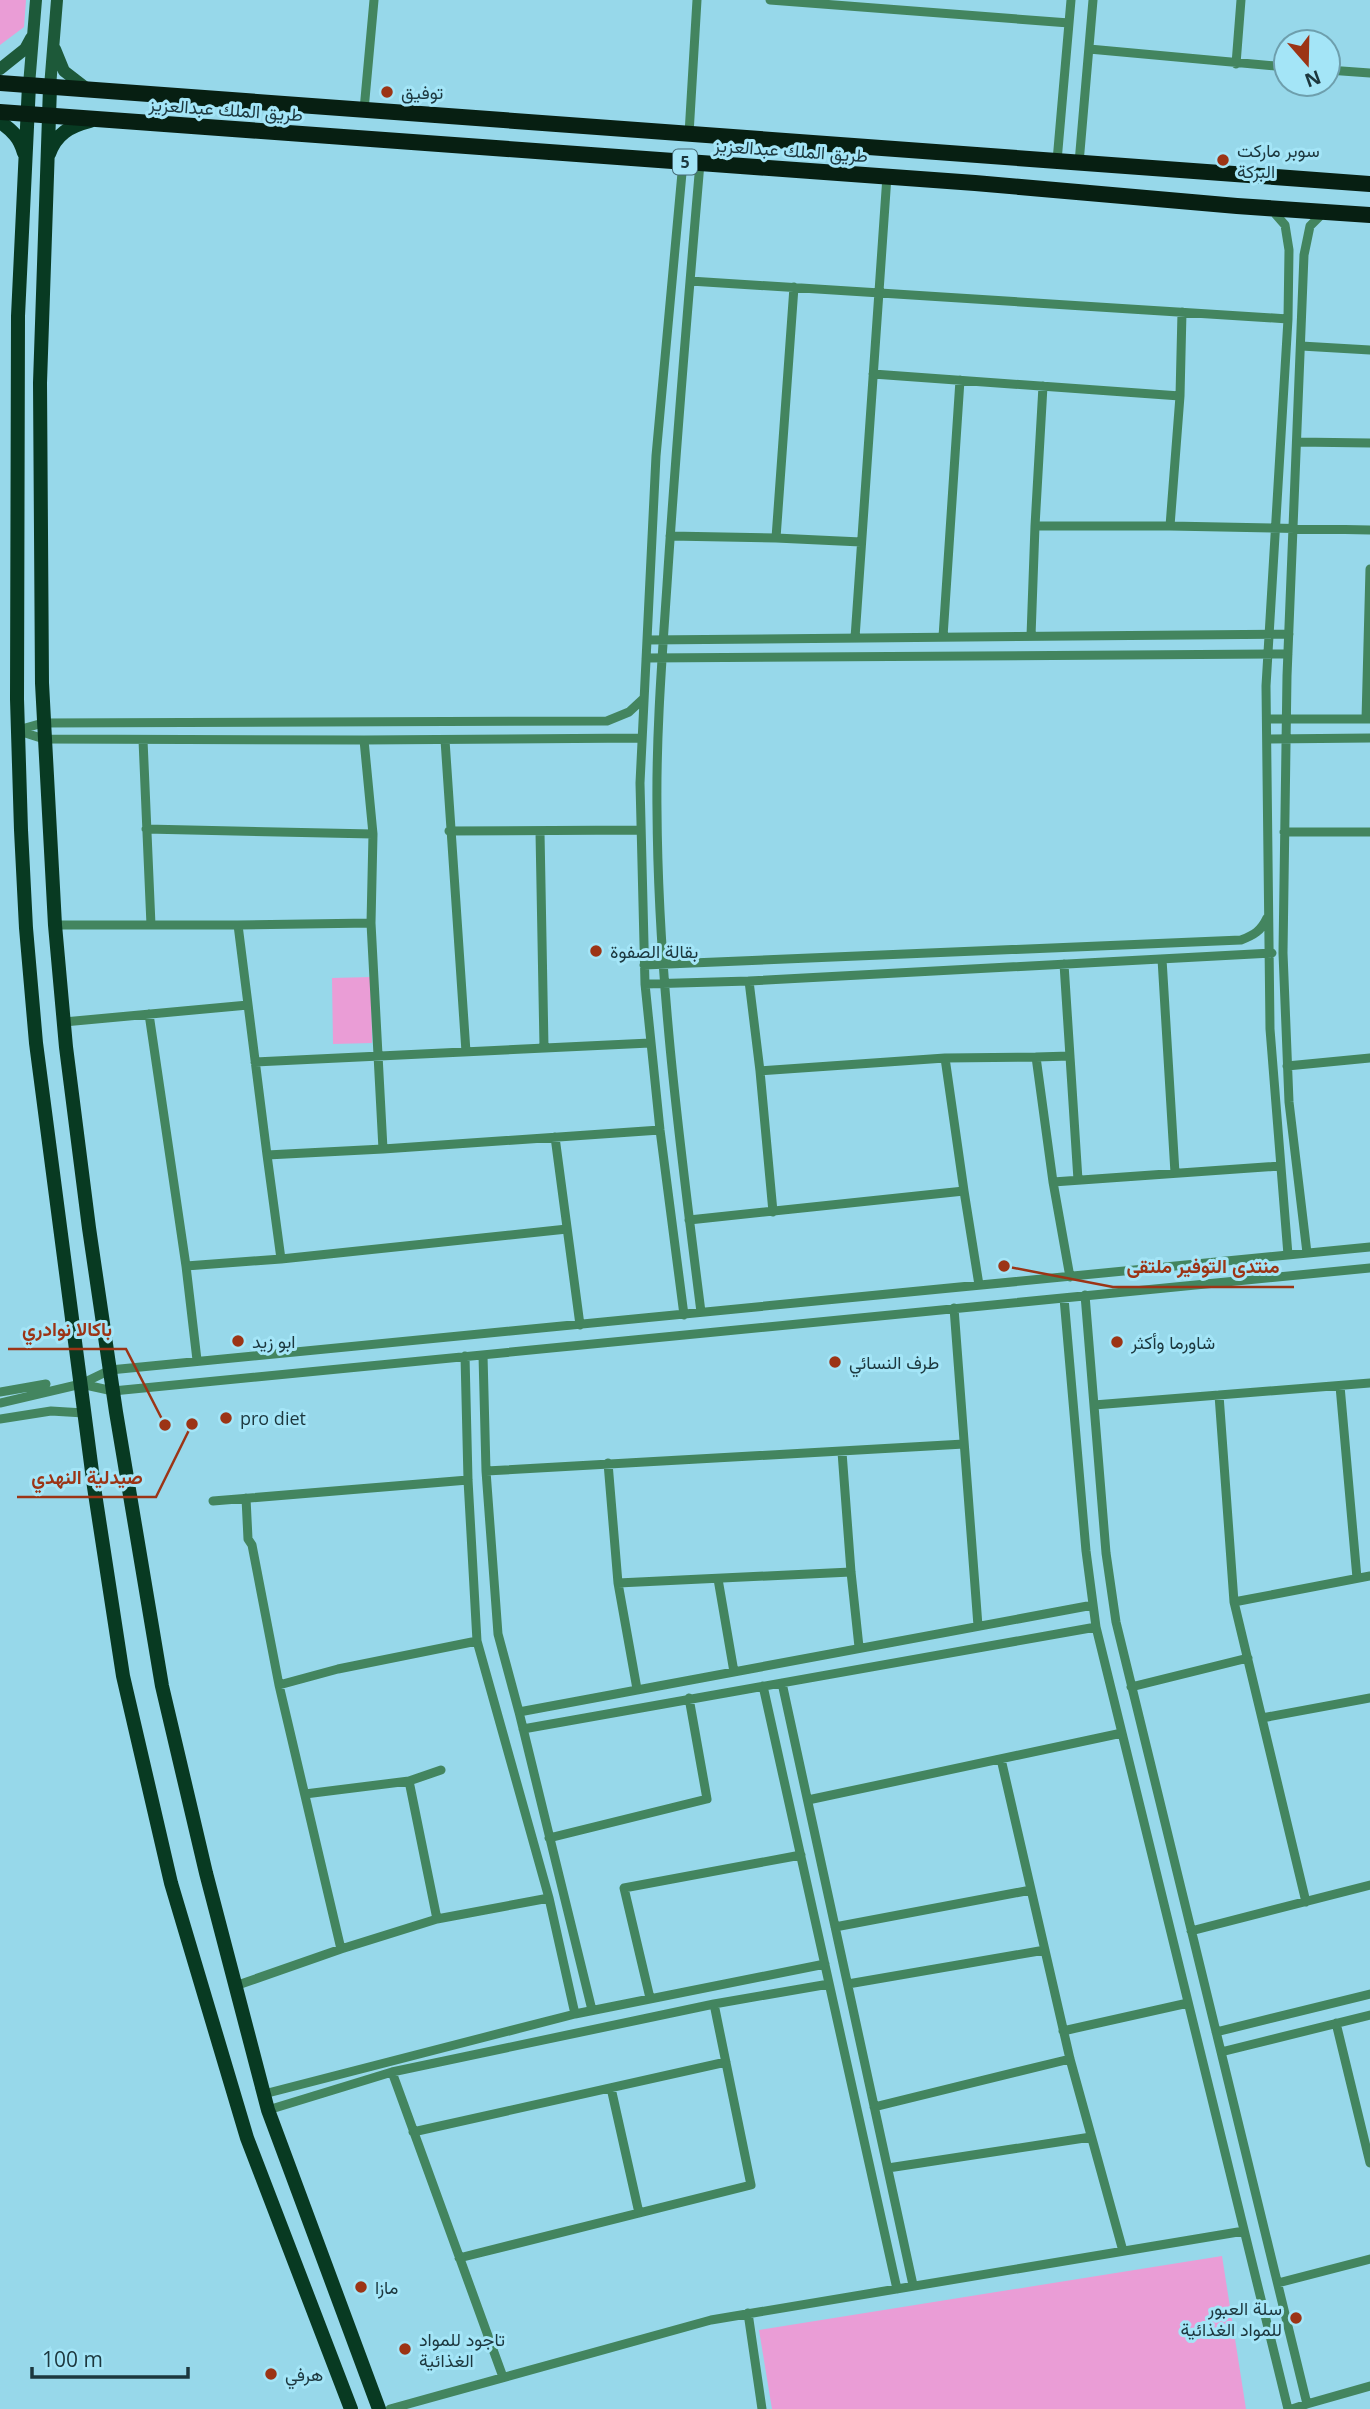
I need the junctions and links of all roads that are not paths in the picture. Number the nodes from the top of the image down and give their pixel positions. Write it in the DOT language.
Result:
graph roads {
  1 [pos="36,0"];
  2 [pos="57,0"];
  3 [pos="374,0"];
  4 [pos="697,0"];
  5 [pos="770,0"];
  6 [pos="1070,0"];
  7 [pos="1093,0"];
  8 [pos="1241,0"];
  9 [pos="903,5"];
  10 [pos="1069,23"];
  11 [pos="33,35"];
  12 [pos="53,45"];
  13 [pos="1089,49"];
  14 [pos="1236,64"];
  15 [pos="1272,66"];
  16 [pos="0,69"];
  17 [pos="1342,71"];
  18 [pos="1370,73"];
  19 [pos="0,83"];
  20 [pos="29,85"];
  21 [pos="50,87"];
  22 [pos="90,90"];
  23 [pos="364,110"];
  24 [pos="0,112"];
  25 [pos="28,113"];
  26 [pos="48,116"];
  27 [pos="98,119"];
  28 [pos="0,122"];
  29 [pos="689,134"];
  30 [pos="26,158"];
  31 [pos="47,158"];
  32 [pos="1057,161"];
  33 [pos="683,162"];
  34 [pos="700,163"];
  35 [pos="1079,163"];
  36 [pos="887,176"];
  37 [pos="1370,184"];
  38 [pos="1270,208"];
  39 [pos="1325,212"];
  40 [pos="1370,215"];
  41 [pos="1289,244"];
  42 [pos="1306,245"];
  43 [pos="690,281"];
  44 [pos="794,287"];
  45 [pos="879,292"];
  46 [pos="1182,312"];
  47 [pos="1288,319"];
  48 [pos="1301,346"];
  49 [pos="1370,350"];
  50 [pos="873,374"];
  51 [pos="960,380"];
  52 [pos="1043,386"];
  53 [pos="1180,396"];
  54 [pos="1297,442"];
  55 [pos="1370,443"];
  56 [pos="1035,526"];
  57 [pos="1170,526"];
  58 [pos="1275,528"];
  59 [pos="1292,528"];
  60 [pos="1370,530"];
  61 [pos="670,536"];
  62 [pos="776,538"];
  63 [pos="861,542"];
  64 [pos="1370,569"];
  65 [pos="1268,634"];
  66 [pos="1289,634"];
  67 [pos="1031,636"];
  68 [pos="943,637"];
  69 [pos="855,638"];
  70 [pos="647,640"];
  71 [pos="664,640"];
  72 [pos="1267,654"];
  73 [pos="1288,654"];
  74 [pos="646,658"];
  75 [pos="663,658"];
  76 [pos="643,699"];
  77 [pos="1266,719"];
  78 [pos="1286,719"];
  79 [pos="1368,719"];
  80 [pos="43,723"];
  81 [pos="18,730"];
  82 [pos="641,738"];
  83 [pos="1370,738"];
  84 [pos="44,739"];
  85 [pos="1267,739"];
  86 [pos="1285,739"];
  87 [pos="144,740"];
  88 [pos="364,740"];
  89 [pos="445,740"];
  90 [pos="146,829"];
  91 [pos="640,830"];
  92 [pos="449,831"];
  93 [pos="540,832"];
  94 [pos="1283,832"];
  95 [pos="1370,832"];
  96 [pos="373,834"];
  97 [pos="1269,913"];
  98 [pos="371,923"];
  99 [pos="55,925"];
  100 [pos="151,925"];
  101 [pos="238,925"];
  102 [pos="1269,953"];
  103 [pos="1283,953"];
  104 [pos="1162,959"];
  105 [pos="663,964"];
  106 [pos="1063,964"];
  107 [pos="644,965"];
  108 [pos="750,981"];
  109 [pos="664,983"];
  110 [pos="645,984"];
  111 [pos="248,1005"];
  112 [pos="149,1014"];
  113 [pos="64,1022"];
  114 [pos="650,1043"];
  115 [pos="544,1047"];
  116 [pos="466,1052"];
  117 [pos="379,1055"];
  118 [pos="1070,1056"];
  119 [pos="1036,1057"];
  120 [pos="945,1058"];
  121 [pos="1370,1058"];
  122 [pos="256,1062"];
  123 [pos="1287,1066"];
  124 [pos="760,1070"];
  125 [pos="660,1130"];
  126 [pos="555,1137"];
  127 [pos="383,1149"];
  128 [pos="267,1155"];
  129 [pos="1280,1166"];
  130 [pos="1175,1173"];
  131 [pos="1078,1180"];
  132 [pos="1053,1182"];
  133 [pos="964,1191"];
  134 [pos="773,1212"];
  135 [pos="689,1220"];
  136 [pos="567,1229"];
  137 [pos="1370,1247"];
  138 [pos="1307,1253"];
  139 [pos="1288,1255"];
  140 [pos="281,1259"];
  141 [pos="186,1266"];
  142 [pos="1370,1268"];
  143 [pos="1070,1276"];
  144 [pos="979,1285"];
  145 [pos="1085,1296"];
  146 [pos="1064,1298"];
  147 [pos="954,1308"];
  148 [pos="701,1312"];
  149 [pos="684,1315"];
  150 [pos="580,1325"];
  151 [pos="483,1354"];
  152 [pos="465,1356"];
  153 [pos="197,1360"];
  154 [pos="110,1370"];
  155 [pos="1370,1383"];
  156 [pos="46,1384"];
  157 [pos="81,1384"];
  158 [pos="1340,1385"];
  159 [pos="113,1391"];
  160 [pos="0,1392"];
  161 [pos="1219,1395"];
  162 [pos="0,1403"];
  163 [pos="1094,1405"];
  164 [pos="84,1413"];
  165 [pos="0,1419"];
  166 [pos="964,1444"];
  167 [pos="842,1452"];
  168 [pos="608,1463"];
  169 [pos="486,1471"];
  170 [pos="468,1480"];
  171 [pos="246,1498"];
  172 [pos="213,1501"];
  173 [pos="851,1572"];
  174 [pos="1370,1576"];
  175 [pos="718,1578"];
  176 [pos="1357,1578"];
  177 [pos="618,1583"];
  178 [pos="1234,1602"];
  179 [pos="1093,1605"];
  180 [pos="978,1626"];
  181 [pos="1096,1627"];
  182 [pos="477,1641"];
  183 [pos="859,1647"];
  184 [pos="1248,1658"];
  185 [pos="734,1672"];
  186 [pos="782,1683"];
  187 [pos="279,1685"];
  188 [pos="763,1686"];
  189 [pos="1131,1686"];
  190 [pos="638,1689"];
  191 [pos="690,1698"];
  192 [pos="1370,1698"];
  193 [pos="519,1712"];
  194 [pos="1262,1718"];
  195 [pos="523,1729"];
  196 [pos="1122,1733"];
  197 [pos="1001,1759"];
  198 [pos="441,1770"];
  199 [pos="409,1781"];
  200 [pos="305,1794"];
  201 [pos="808,1800"];
  202 [pos="549,1838"];
  203 [pos="801,1856"];
  204 [pos="1370,1885"];
  205 [pos="1031,1890"];
  206 [pos="549,1898"];
  207 [pos="1306,1902"];
  208 [pos="437,1920"];
  209 [pos="835,1927"];
  210 [pos="1191,1931"];
  211 [pos="341,1949"];
  212 [pos="1045,1950"];
  213 [pos="825,1964"];
  214 [pos="829,1984"];
  215 [pos="848,1984"];
  216 [pos="235,1986"];
  217 [pos="1370,1994"];
  218 [pos="650,1998"];
  219 [pos="1188,2003"];
  220 [pos="714,2004"];
  221 [pos="592,2010"];
  222 [pos="575,2014"];
  223 [pos="1370,2015"];
  224 [pos="1336,2023"];
  225 [pos="1063,2031"];
  226 [pos="1216,2032"];
  227 [pos="1221,2053"];
  228 [pos="1070,2059"];
  229 [pos="726,2062"];
  230 [pos="392,2072"];
  231 [pos="611,2088"];
  232 [pos="264,2094"];
  233 [pos="874,2107"];
  234 [pos="268,2110"];
  235 [pos="413,2132"];
  236 [pos="1091,2137"];
  237 [pos="1368,2142"];
  238 [pos="1370,2163"];
  239 [pos="888,2168"];
  240 [pos="639,2213"];
  241 [pos="1244,2231"];
  242 [pos="1123,2250"];
  243 [pos="459,2258"];
  244 [pos="1370,2259"];
  245 [pos="1278,2283"];
  246 [pos="913,2285"];
  247 [pos="897,2289"];
  248 [pos="748,2314"];
  249 [pos="503,2376"];
  250 [pos="1370,2386"];
  251 [pos="1307,2404"];
  252 [pos="351,2409"];
  253 [pos="379,2409"];
  254 [pos="390,2409"];
  255 [pos="762,2409"];
  256 [pos="1290,2409"];
  1 -- 11 [label="main road"];
  2 -- 12 [label="main road"];
  3 -- 23 [label="street"];
  4 -- 29 [label="street"];
  5 -- 9 [label="street"];
  6 -- 10 [label="street"];
  7 -- 13 [label="street"];
  8 -- 14 [label="street"];
  9 -- 10 [label="street"];
  10 -- 32 [label="street"];
  11 -- 16 [label="main road"];
  11 -- 20 [label="main road"];
  12 -- 21 [label="main road"];
  12 -- 22 [label="main road"];
  13 -- 14 [label="street"];
  13 -- 35 [label="street"];
  14 -- 15 [label="street"];
  17 -- 18 [label="street"];
  19 -- 20 [label="highway, طريق الملك عبدالعزيز / 5"];
  20 -- 21 [label="highway, طريق الملك عبدالعزيز / 5"];
  20 -- 25 [label="main road"];
  21 -- 22 [label="highway, طريق الملك عبدالعزيز / 5"];
  21 -- 26 [label="main road"];
  22 -- 23 [label="highway, طريق الملك عبدالعزيز / 5"];
  23 -- 29 [label="highway, طريق الملك عبدالعزيز / 5"];
  24 -- 25 [label="highway, طريق الملك عبدالعزيز / 5"];
  25 -- 26 [label="highway, طريق الملك عبدالعزيز / 5"];
  25 -- 30 [label="main road"];
  26 -- 27 [label="highway, طريق الملك عبدالعزيز / 5"];
  26 -- 31 [label="main road"];
  27 -- 31 [label="main road"];
  27 -- 33 [label="highway, طريق الملك عبدالعزيز / 5"];
  28 -- 30 [label="main road"];
  29 -- 32 [label="highway, طريق الملك عبدالعزيز / 5"];
  30 -- 81 [label="main road"];
  31 -- 80 [label="main road"];
  32 -- 35 [label="highway, طريق الملك عبدالعزيز / 5"];
  33 -- 34 [label="highway, طريق الملك عبدالعزيز / 5"];
  33 -- 70 [label="street"];
  34 -- 36 [label="highway, طريق الملك عبدالعزيز / 5"];
  34 -- 43 [label="street"];
  35 -- 37 [label="highway, طريق الملك عبدالعزيز / 5"];
  36 -- 38 [label="highway, طريق الملك عبدالعزيز / 5"];
  36 -- 45 [label="street"];
  38 -- 39 [label="highway, طريق الملك عبدالعزيز / 5"];
  38 -- 41 [label="street"];
  39 -- 40 [label="highway, طريق الملك عبدالعزيز / 5"];
  39 -- 42 [label="street"];
  41 -- 42 [label="street"];
  41 -- 47 [label="street"];
  42 -- 48 [label="street"];
  43 -- 44 [label="street"];
  43 -- 61 [label="street"];
  44 -- 45 [label="street"];
  44 -- 62 [label="street"];
  45 -- 46 [label="street"];
  45 -- 50 [label="street"];
  46 -- 47 [label="street"];
  46 -- 53 [label="street"];
  47 -- 58 [label="street"];
  48 -- 49 [label="street"];
  48 -- 54 [label="street"];
  50 -- 51 [label="street"];
  50 -- 63 [label="street"];
  51 -- 52 [label="street"];
  51 -- 68 [label="street"];
  52 -- 53 [label="street"];
  52 -- 56 [label="street"];
  53 -- 57 [label="street"];
  54 -- 55 [label="street"];
  54 -- 59 [label="street"];
  56 -- 57 [label="street"];
  56 -- 67 [label="street"];
  57 -- 58 [label="street"];
  58 -- 59 [label="street"];
  58 -- 65 [label="street"];
  59 -- 60 [label="street"];
  59 -- 66 [label="street"];
  61 -- 62 [label="street"];
  61 -- 71 [label="street"];
  62 -- 63 [label="street"];
  63 -- 69 [label="street"];
  64 -- 79 [label="street"];
  65 -- 66 [label="street"];
  65 -- 67 [label="street"];
  65 -- 72 [label="street"];
  66 -- 73 [label="street"];
  67 -- 68 [label="street"];
  68 -- 69 [label="street"];
  69 -- 71 [label="street"];
  70 -- 71 [label="street"];
  70 -- 74 [label="street"];
  71 -- 75 [label="street"];
  72 -- 73 [label="street"];
  72 -- 75 [label="street"];
  72 -- 77 [label="street"];
  73 -- 78 [label="street"];
  74 -- 75 [label="street"];
  74 -- 76 [label="street"];
  75 -- 105 [label="street"];
  76 -- 80 [label="street"];
  76 -- 82 [label="street"];
  77 -- 78 [label="street"];
  77 -- 85 [label="street"];
  78 -- 79 [label="street"];
  78 -- 86 [label="street"];
  80 -- 81 [label="street"];
  80 -- 84 [label="main road"];
  81 -- 84 [label="street"];
  81 -- 157 [label="main road"];
  82 -- 89 [label="street"];
  82 -- 91 [label="street"];
  83 -- 86 [label="street"];
  84 -- 87 [label="street"];
  84 -- 99 [label="main road"];
  85 -- 86 [label="street"];
  85 -- 97 [label="street"];
  86 -- 94 [label="street"];
  87 -- 88 [label="street"];
  87 -- 90 [label="street"];
  88 -- 89 [label="street"];
  88 -- 96 [label="street"];
  89 -- 92 [label="street"];
  90 -- 96 [label="street"];
  90 -- 100 [label="street"];
  91 -- 93 [label="street"];
  91 -- 107 [label="street"];
  92 -- 93 [label="street"];
  92 -- 116 [label="street"];
  93 -- 115 [label="street"];
  94 -- 95 [label="street"];
  94 -- 103 [label="street"];
  96 -- 98 [label="street"];
  97 -- 102 [label="street"];
  97 -- 105 [label="street"];
  98 -- 101 [label="street"];
  98 -- 117 [label="street"];
  99 -- 100 [label="street"];
  99 -- 113 [label="main road"];
  100 -- 101 [label="street"];
  101 -- 111 [label="street"];
  102 -- 103 [label="street"];
  102 -- 104 [label="street"];
  102 -- 129 [label="street"];
  103 -- 123 [label="street"];
  104 -- 106 [label="street"];
  104 -- 130 [label="street"];
  105 -- 107 [label="street"];
  105 -- 109 [label="street"];
  106 -- 108 [label="street"];
  106 -- 118 [label="street"];
  107 -- 110 [label="street"];
  108 -- 109 [label="street"];
  108 -- 124 [label="street"];
  109 -- 110 [label="street"];
  109 -- 135 [label="street"];
  110 -- 114 [label="street"];
  111 -- 112 [label="street"];
  111 -- 122 [label="street"];
  112 -- 113 [label="street"];
  112 -- 141 [label="street"];
  113 -- 154 [label="main road"];
  114 -- 115 [label="street"];
  114 -- 125 [label="street"];
  115 -- 116 [label="street"];
  116 -- 117 [label="street"];
  117 -- 122 [label="street"];
  117 -- 127 [label="street"];
  118 -- 119 [label="street"];
  118 -- 131 [label="street"];
  119 -- 120 [label="street"];
  119 -- 132 [label="street"];
  120 -- 124 [label="street"];
  120 -- 133 [label="street"];
  121 -- 123 [label="street"];
  122 -- 128 [label="street"];
  123 -- 138 [label="street"];
  124 -- 134 [label="street"];
  125 -- 126 [label="street"];
  125 -- 149 [label="street"];
  126 -- 127 [label="street"];
  126 -- 136 [label="street"];
  127 -- 128 [label="street"];
  128 -- 140 [label="street"];
  129 -- 130 [label="street"];
  129 -- 139 [label="street"];
  130 -- 131 [label="street"];
  131 -- 132 [label="street"];
  132 -- 143 [label="street"];
  133 -- 134 [label="street"];
  133 -- 144 [label="street"];
  134 -- 135 [label="street"];
  135 -- 148 [label="street"];
  136 -- 140 [label="street"];
  136 -- 150 [label="street"];
  137 -- 138 [label="street"];
  138 -- 139 [label="street"];
  139 -- 143 [label="street"];
  140 -- 141 [label="street"];
  141 -- 153 [label="street"];
  142 -- 145 [label="street"];
  143 -- 144 [label="street"];
  144 -- 148 [label="street"];
  145 -- 146 [label="street"];
  145 -- 163 [label="street"];
  146 -- 147 [label="street"];
  146 -- 179 [label="street"];
  147 -- 151 [label="street"];
  147 -- 166 [label="street"];
  148 -- 149 [label="street"];
  149 -- 150 [label="street"];
  150 -- 153 [label="street"];
  151 -- 152 [label="street"];
  151 -- 169 [label="street"];
  152 -- 159 [label="street"];
  152 -- 170 [label="street"];
  153 -- 154 [label="street"];
  154 -- 157 [label="street"];
  154 -- 159 [label="main road"];
  155 -- 158 [label="street"];
  156 -- 160 [label="street"];
  157 -- 159 [label="street"];
  157 -- 162 [label="street"];
  157 -- 164 [label="main road"];
  158 -- 161 [label="street"];
  158 -- 176 [label="street"];
  159 -- 216 [label="main road"];
  161 -- 163 [label="street"];
  161 -- 178 [label="street"];
  163 -- 189 [label="street"];
  164 -- 165 [label="street"];
  164 -- 252 [label="main road"];
  166 -- 167 [label="street"];
  166 -- 180 [label="street"];
  167 -- 168 [label="street"];
  167 -- 173 [label="street"];
  168 -- 169 [label="street"];
  168 -- 177 [label="street"];
  169 -- 193 [label="street"];
  170 -- 171 [label="street"];
  170 -- 182 [label="street"];
  171 -- 172 [label="street"];
  171 -- 187 [label="street"];
  173 -- 175 [label="street"];
  173 -- 183 [label="street"];
  174 -- 176 [label="street"];
  175 -- 177 [label="street"];
  175 -- 185 [label="street"];
  176 -- 178 [label="street"];
  177 -- 190 [label="street"];
  178 -- 184 [label="street"];
  179 -- 180 [label="street"];
  179 -- 181 [label="street"];
  180 -- 183 [label="street"];
  181 -- 186 [label="street"];
  181 -- 196 [label="street"];
  182 -- 187 [label="street"];
  182 -- 206 [label="street"];
  183 -- 185 [label="street"];
  184 -- 189 [label="street"];
  184 -- 194 [label="street"];
  185 -- 190 [label="street"];
  186 -- 188 [label="street"];
  186 -- 201 [label="street"];
  187 -- 200 [label="street"];
  188 -- 191 [label="street"];
  188 -- 203 [label="street"];
  189 -- 210 [label="street"];
  190 -- 193 [label="street"];
  191 -- 195 [label="street"];
  191 -- 202 [label="street"];
  192 -- 194 [label="street"];
  193 -- 195 [label="street"];
  194 -- 207 [label="street"];
  195 -- 202 [label="street"];
  196 -- 197 [label="street"];
  196 -- 219 [label="street"];
  197 -- 201 [label="street"];
  197 -- 205 [label="street"];
  198 -- 199 [label="street"];
  199 -- 200 [label="street"];
  199 -- 208 [label="street"];
  200 -- 211 [label="street"];
  201 -- 209 [label="street"];
  202 -- 221 [label="street"];
  203 -- 213 [label="street"];
  203 -- 218 [label="street"];
  204 -- 207 [label="street"];
  205 -- 209 [label="street"];
  205 -- 212 [label="street"];
  206 -- 208 [label="street"];
  206 -- 222 [label="street"];
  207 -- 210 [label="street"];
  208 -- 211 [label="street"];
  209 -- 215 [label="street"];
  210 -- 226 [label="street"];
  211 -- 216 [label="street"];
  212 -- 215 [label="street"];
  212 -- 225 [label="street"];
  213 -- 214 [label="street"];
  213 -- 218 [label="street"];
  214 -- 220 [label="street"];
  214 -- 247 [label="street"];
  215 -- 233 [label="street"];
  216 -- 232 [label="main road"];
  217 -- 226 [label="street"];
  218 -- 221 [label="street"];
  219 -- 225 [label="street"];
  219 -- 241 [label="street"];
  220 -- 229 [label="street"];
  220 -- 230 [label="street"];
  221 -- 222 [label="street"];
  222 -- 232 [label="street"];
  223 -- 224 [label="street"];
  224 -- 227 [label="street"];
  224 -- 237 [label="street"];
  225 -- 228 [label="street"];
  226 -- 227 [label="street"];
  227 -- 245 [label="street"];
  228 -- 233 [label="street"];
  228 -- 236 [label="street"];
  229 -- 231 [label="street"];
  229 -- 240 [label="street"];
  230 -- 234 [label="street"];
  230 -- 235 [label="street"];
  231 -- 235 [label="street"];
  231 -- 240 [label="street"];
  232 -- 234 [label="main road"];
  233 -- 239 [label="street"];
  234 -- 253 [label="main road"];
  235 -- 243 [label="street"];
  236 -- 239 [label="street"];
  236 -- 242 [label="street"];
  237 -- 238 [label="street"];
  239 -- 246 [label="street"];
  240 -- 243 [label="street"];
  241 -- 242 [label="street"];
  241 -- 256 [label="street"];
  242 -- 246 [label="street"];
  243 -- 249 [label="street"];
  244 -- 245 [label="street"];
  245 -- 251 [label="street"];
  246 -- 247 [label="street"];
  247 -- 248 [label="street"];
  248 -- 249 [label="street"];
  248 -- 255 [label="street"];
  249 -- 254 [label="street"];
  250 -- 251 [label="street"];
  251 -- 256 [label="street"];
}
